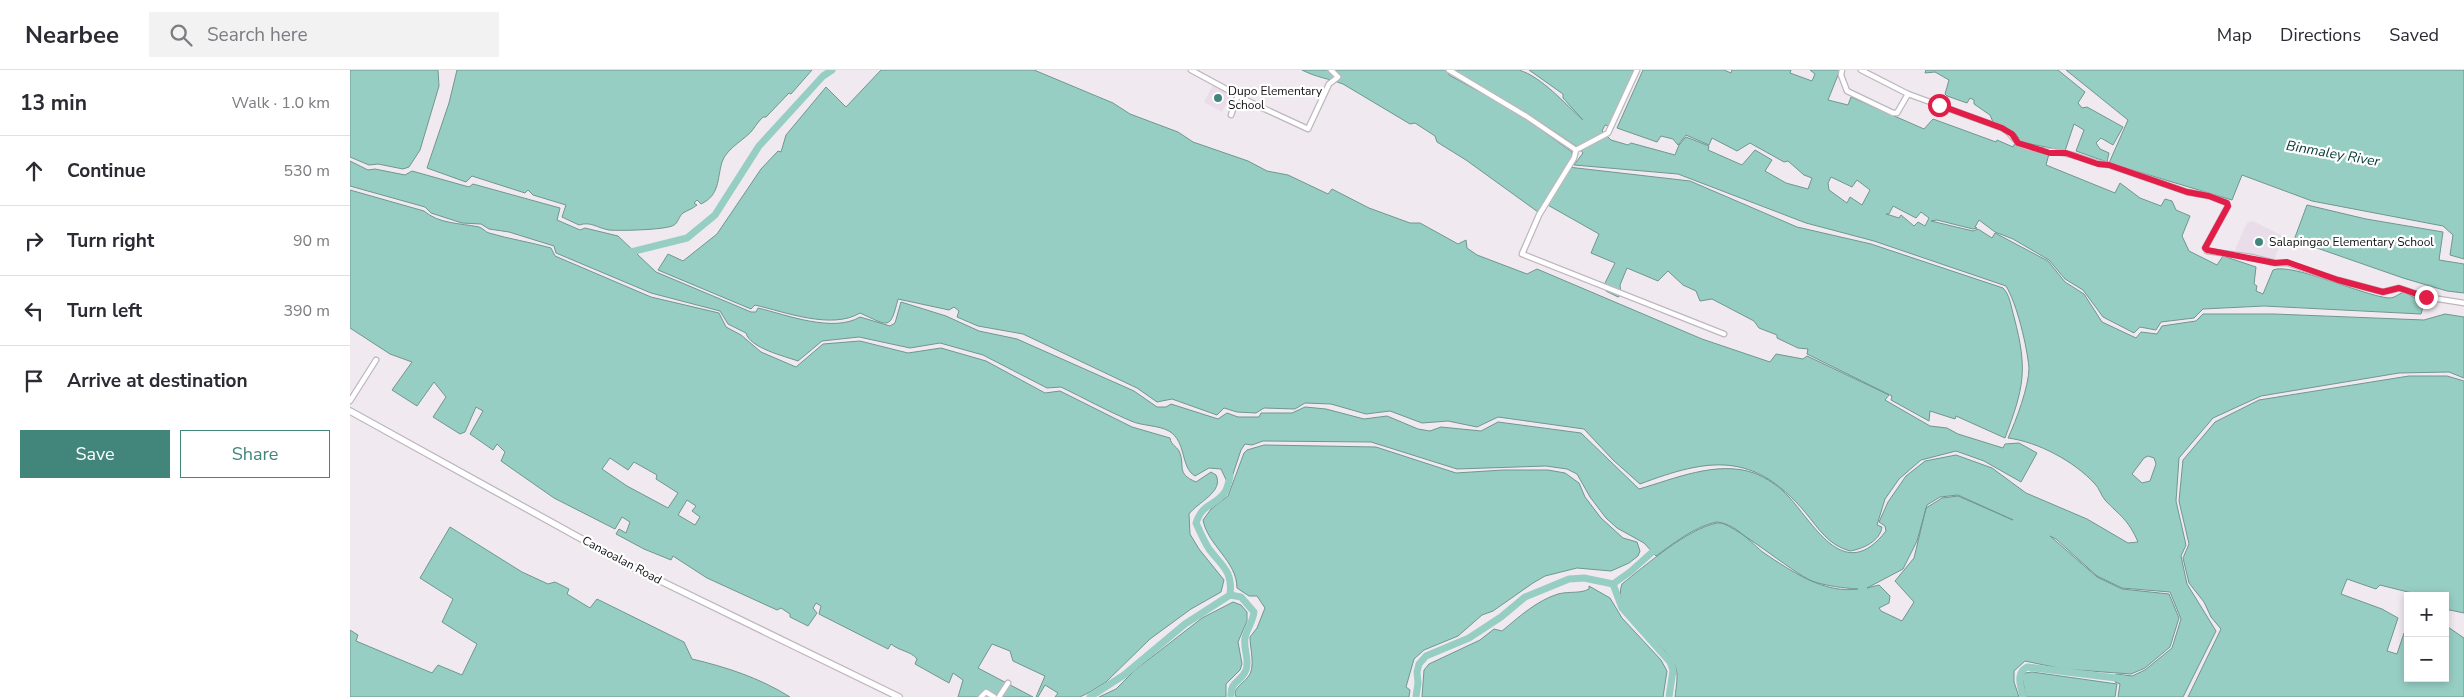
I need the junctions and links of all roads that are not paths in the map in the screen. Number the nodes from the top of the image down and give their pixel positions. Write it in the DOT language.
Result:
graph roads {
  1 [pos="1192,70"];
  2 [pos="1331,70"];
  3 [pos="1449,70"];
  4 [pos="1637,70"];
  5 [pos="1842,70"];
  6 [pos="1861,70"];
  7 [pos="1908,94"];
  8 [pos="1238,95"];
  9 [pos="1231,115"];
  10 [pos="1577,150"];
  11 [pos="2464,303"];
  12 [pos="1724,334"];
  13 [pos="376,360"];
  14 [pos="350,401"];
  15 [pos="350,411"];
  16 [pos="1008,683"];
  17 [pos="899,697"];
  18 [pos="981,697"];
  19 [pos="994,697"];
  20 [pos="999,697"];
  1 -- 8 [label="street"];
  2 -- 8 [label="street"];
  3 -- 10 [label="street"];
  4 -- 10 [label="street"];
  5 -- 7 [label="street"];
  6 -- 7 [label="street"];
  7 -- 11 [label="street"];
  8 -- 9 [label="street"];
  10 -- 12 [label="street"];
  13 -- 14 [label="street"];
  15 -- 17 [label="street, Canaoalan Road"];
  16 -- 20 [label="street"];
  18 -- 19 [label="street"];
}
